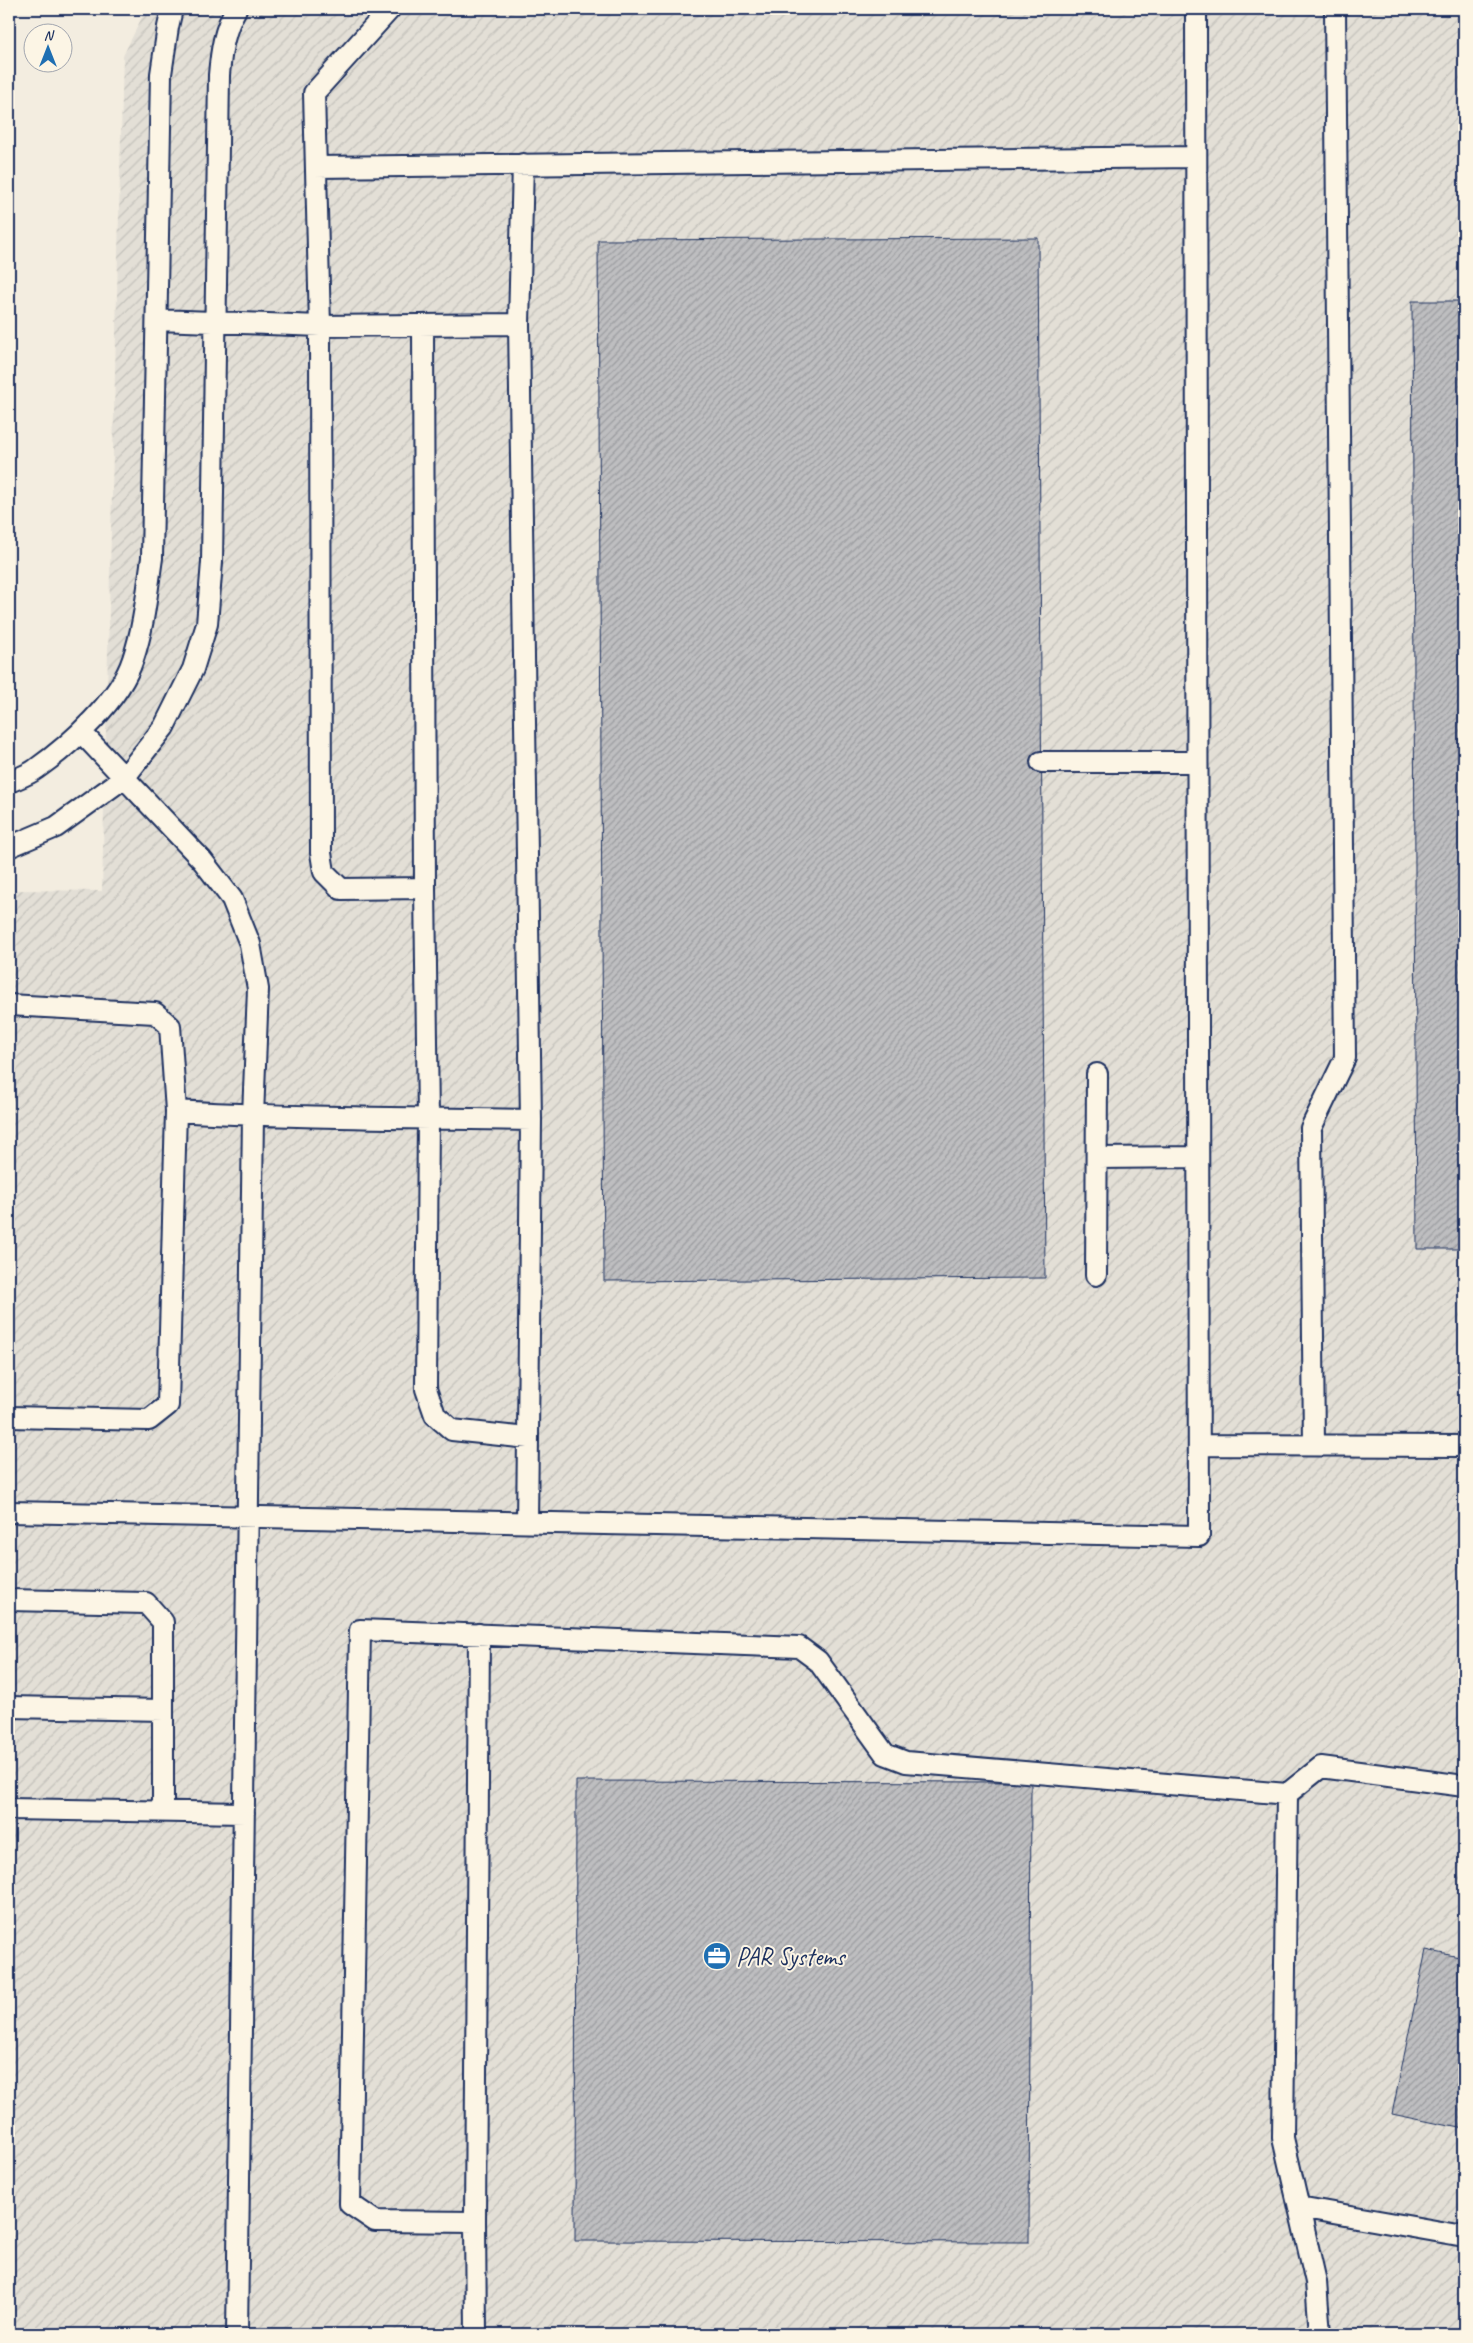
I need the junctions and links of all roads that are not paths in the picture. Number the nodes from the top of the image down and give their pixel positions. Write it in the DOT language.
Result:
graph roads {
  1 [pos="172,9"];
  2 [pos="236,9"];
  3 [pos="390,9"];
  4 [pos="1196,9"];
  5 [pos="1334,9"];
  6 [pos="1196,157"];
  7 [pos="523,164"];
  8 [pos="316,167"];
  9 [pos="157,320"];
  10 [pos="216,321"];
  11 [pos="519,324"];
  12 [pos="423,325"];
  13 [pos="320,326"];
  14 [pos="81,732"];
  15 [pos="1041,762"];
  16 [pos="1197,762"];
  17 [pos="124,778"];
  18 [pos="9,782"];
  19 [pos="9,846"];
  20 [pos="425,888"];
  21 [pos="9,1005"];
  22 [pos="1097,1074"];
  23 [pos="176,1111"];
  24 [pos="253,1116"];
  25 [pos="428,1118"];
  26 [pos="531,1120"];
  27 [pos="1198,1157"];
  28 [pos="1096,1158"];
  29 [pos="1096,1275"];
  30 [pos="9,1417"];
  31 [pos="528,1438"];
  32 [pos="1199,1445"];
  33 [pos="1314,1445"];
  34 [pos="1464,1446"];
  35 [pos="9,1512"];
  36 [pos="248,1516"];
  37 [pos="527,1522"];
  38 [pos="9,1600"];
  39 [pos="479,1634"];
  40 [pos="9,1707"];
  41 [pos="163,1710"];
  42 [pos="1464,1786"];
  43 [pos="1287,1794"];
  44 [pos="9,1809"];
  45 [pos="163,1811"];
  46 [pos="244,1813"];
  47 [pos="1299,2207"];
  48 [pos="475,2222"];
  49 [pos="1464,2236"];
  50 [pos="237,2334"];
  51 [pos="476,2334"];
  52 [pos="1320,2334"];
  1 -- 9 [label="lane"];
  2 -- 10 [label="lane"];
  3 -- 8 [label="lane"];
  4 -- 6 [label="lane"];
  5 -- 33 [label="lane"];
  6 -- 7 [label="lane"];
  6 -- 16 [label="lane"];
  7 -- 8 [label="lane"];
  7 -- 11 [label="lane"];
  8 -- 13 [label="lane"];
  9 -- 10 [label="lane"];
  9 -- 14 [label="lane"];
  10 -- 13 [label="lane"];
  10 -- 17 [label="lane"];
  11 -- 12 [label="lane"];
  11 -- 26 [label="lane"];
  12 -- 13 [label="lane"];
  12 -- 20 [label="lane"];
  13 -- 20 [label="lane"];
  14 -- 17 [label="lane"];
  14 -- 18 [label="lane"];
  15 -- 16 [label="lane"];
  16 -- 27 [label="lane"];
  17 -- 19 [label="lane"];
  17 -- 24 [label="lane"];
  20 -- 25 [label="lane"];
  21 -- 23 [label="lane"];
  22 -- 28 [label="lane"];
  23 -- 24 [label="lane"];
  23 -- 30 [label="lane"];
  24 -- 25 [label="lane"];
  24 -- 36 [label="lane"];
  25 -- 26 [label="lane"];
  25 -- 31 [label="lane"];
  26 -- 31 [label="lane"];
  27 -- 28 [label="lane"];
  27 -- 32 [label="lane"];
  28 -- 29 [label="lane"];
  31 -- 37 [label="lane"];
  32 -- 33 [label="lane"];
  32 -- 37 [label="lane"];
  33 -- 34 [label="lane"];
  35 -- 36 [label="lane"];
  36 -- 37 [label="lane"];
  36 -- 46 [label="lane"];
  38 -- 41 [label="lane"];
  39 -- 43 [label="lane"];
  39 -- 48 [label="lane"];
  39 -- 48 [label="lane"];
  40 -- 41 [label="lane"];
  41 -- 45 [label="lane"];
  42 -- 43 [label="lane"];
  43 -- 47 [label="lane"];
  44 -- 45 [label="lane"];
  45 -- 46 [label="lane"];
  46 -- 50 [label="lane"];
  47 -- 49 [label="lane"];
  47 -- 52 [label="lane"];
  48 -- 51 [label="lane"];
}
